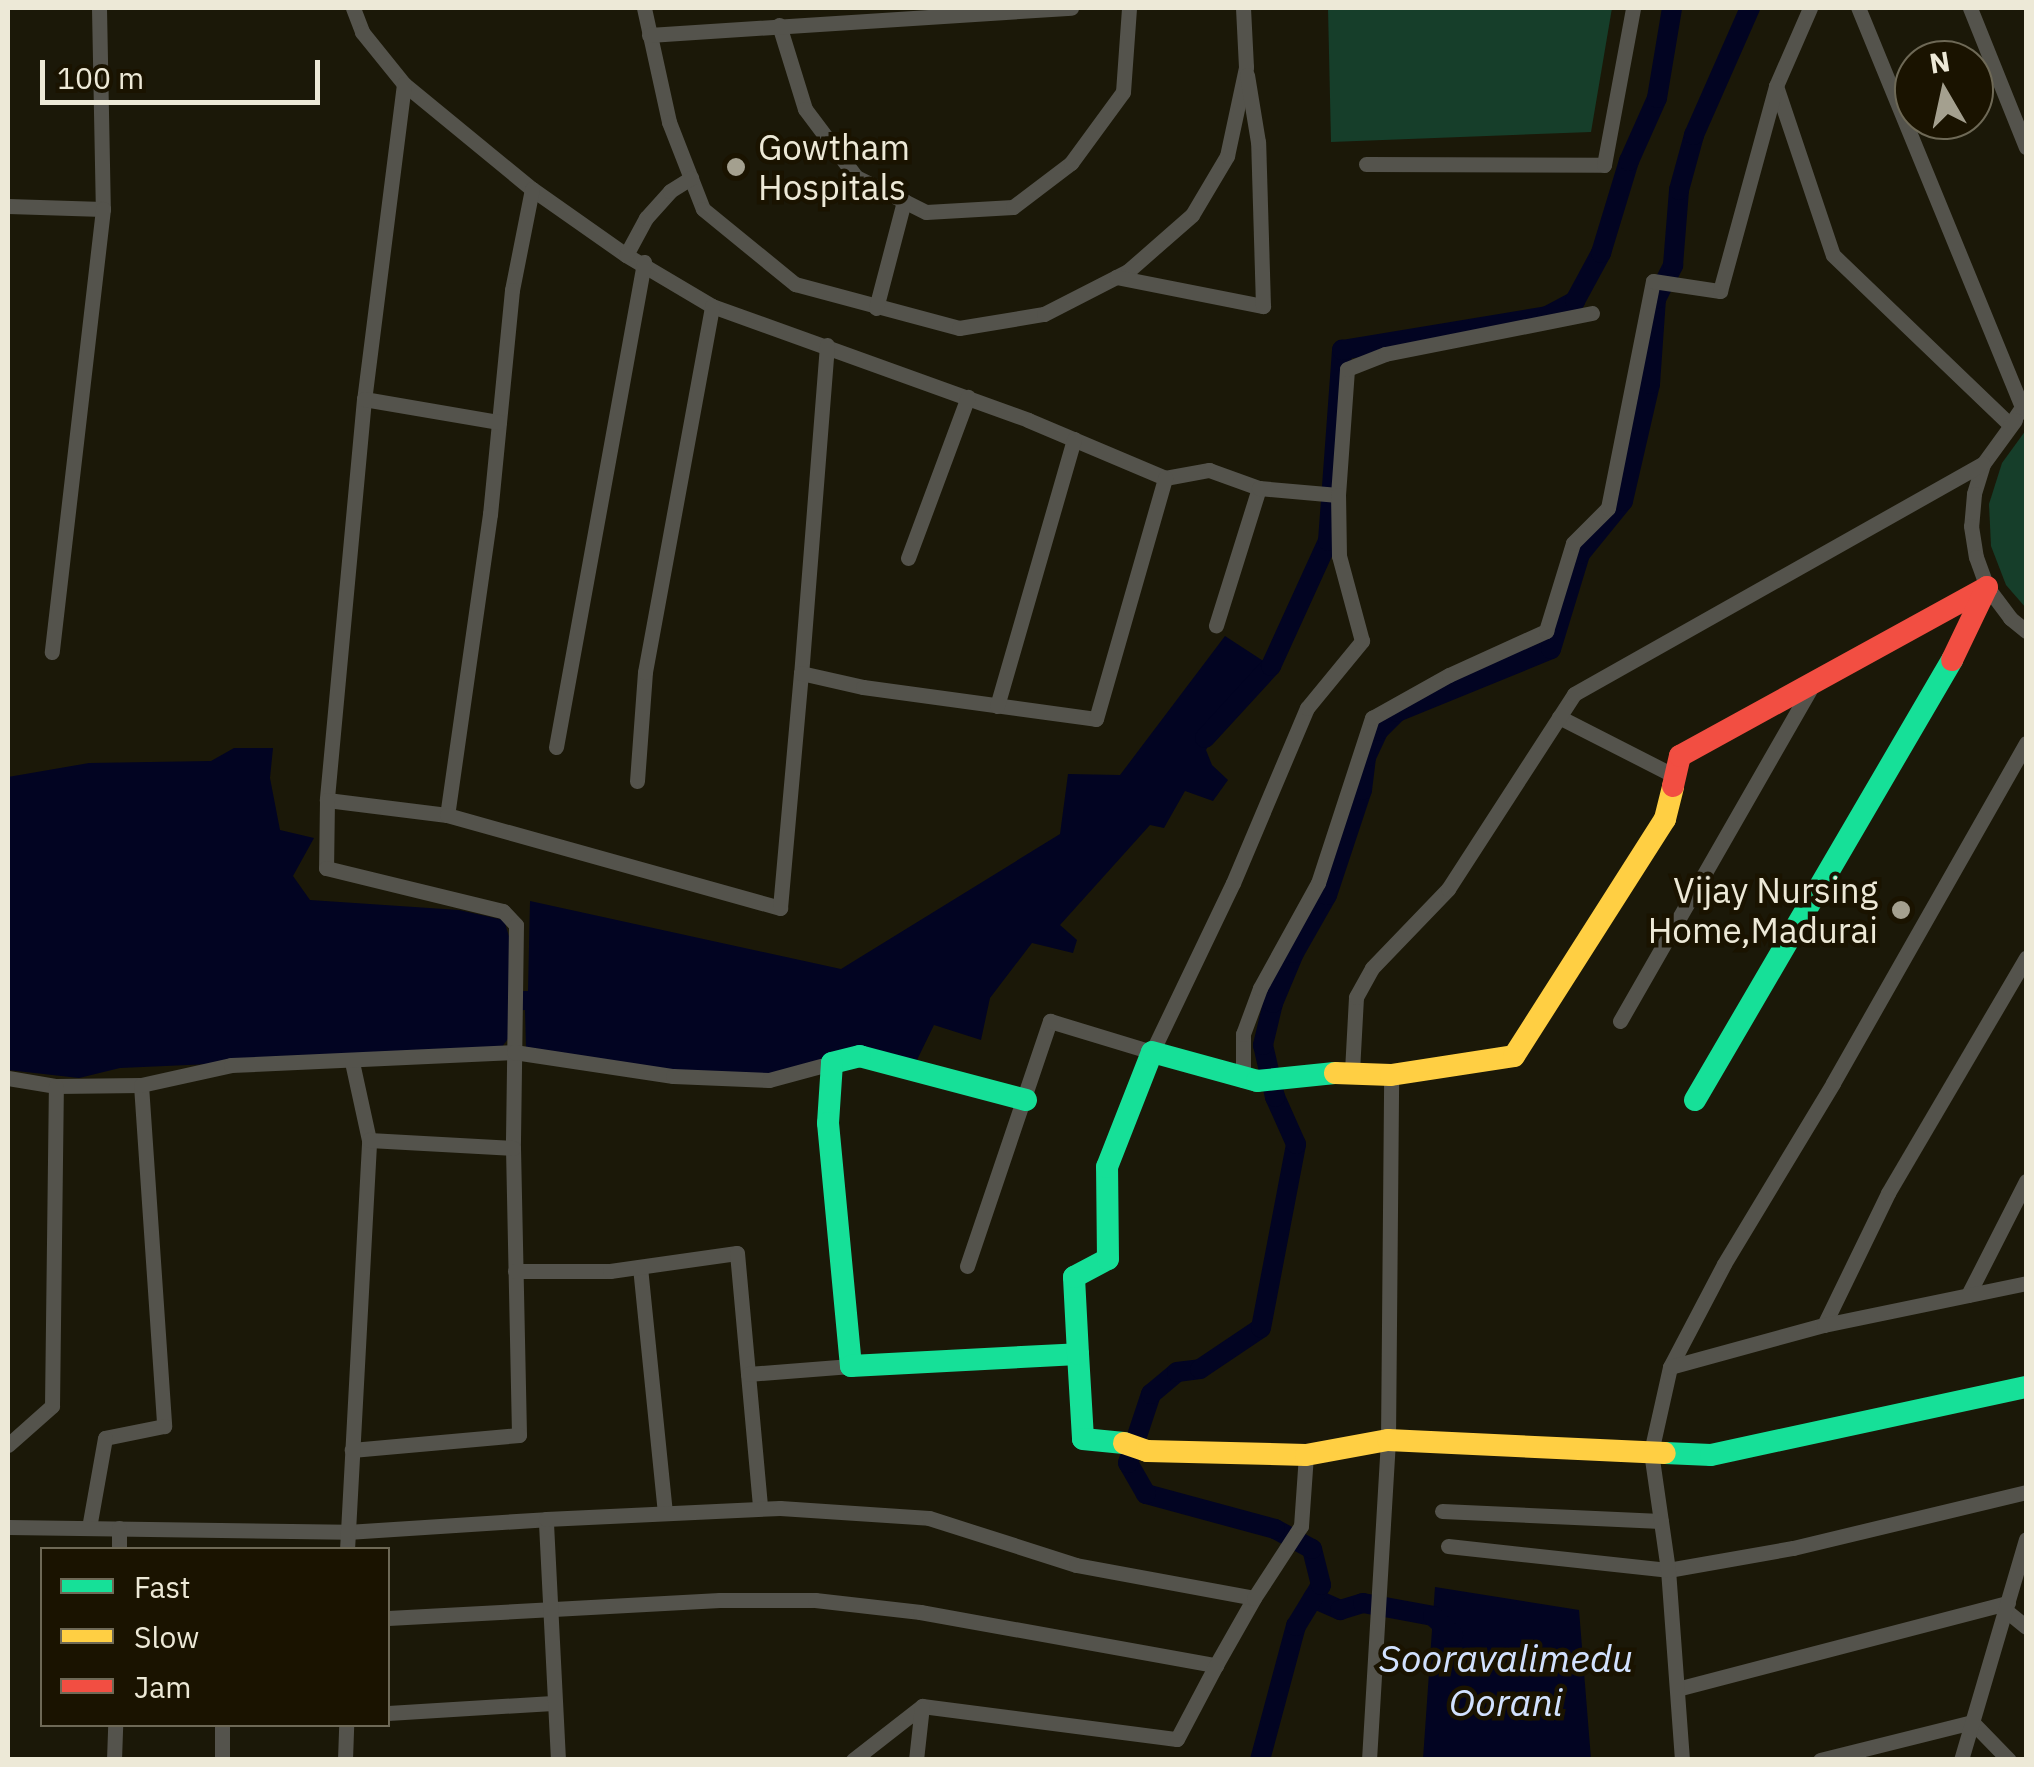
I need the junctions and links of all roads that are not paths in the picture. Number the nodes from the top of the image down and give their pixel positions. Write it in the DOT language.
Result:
graph roads {
  1 [pos="99,8"];
  2 [pos="353,8"];
  3 [pos="644,8"];
  4 [pos="1070,8"];
  5 [pos="1129,8"];
  6 [pos="1242,8"];
  7 [pos="1633,8"];
  8 [pos="1810,8"];
  9 [pos="1858,8"];
  10 [pos="1970,8"];
  11 [pos="779,25"];
  12 [pos="649,35"];
  13 [pos="1246,67"];
  14 [pos="404,84"];
  15 [pos="1776,86"];
  16 [pos="2026,147"];
  17 [pos="1366,164"];
  18 [pos="692,178"];
  19 [pos="532,189"];
  20 [pos="904,201"];
  21 [pos="8,206"];
  22 [pos="104,209"];
  23 [pos="626,255"];
  24 [pos="644,262"];
  25 [pos="1116,277"];
  26 [pos="712,306"];
  27 [pos="876,308"];
  28 [pos="1592,313"];
  29 [pos="827,346"];
  30 [pos="968,397"];
  31 [pos="364,399"];
  32 [pos="2026,412"];
  33 [pos="499,422"];
  34 [pos="2010,425"];
  35 [pos="1074,439"];
  36 [pos="1983,464"];
  37 [pos="1164,478"];
  38 [pos="1259,488"];
  39 [pos="1331,494"];
  40 [pos="908,558"];
  41 [pos="1987,587"];
  42 [pos="1216,625"];
  43 [pos="2026,631"];
  44 [pos="52,652"];
  45 [pos="800,672"];
  46 [pos="1812,684"];
  47 [pos="997,706"];
  48 [pos="1559,717"];
  49 [pos="2026,743"];
  50 [pos="556,748"];
  51 [pos="1676,776"];
  52 [pos="637,781"];
  53 [pos="326,800"];
  54 [pos="447,815"];
  55 [pos="2026,958"];
  56 [pos="1620,1021"];
  57 [pos="514,1048"];
  58 [pos="1152,1052"];
  59 [pos="352,1062"];
  60 [pos="832,1063"];
  61 [pos="1352,1071"];
  62 [pos="1391,1075"];
  63 [pos="8,1078"];
  64 [pos="1259,1080"];
  65 [pos="141,1085"];
  66 [pos="56,1086"];
  67 [pos="1026,1100"];
  68 [pos="1696,1100"];
  69 [pos="369,1140"];
  70 [pos="512,1148"];
  71 [pos="2026,1181"];
  72 [pos="967,1266"];
  73 [pos="640,1267"];
  74 [pos="515,1271"];
  75 [pos="2026,1283"];
  76 [pos="1968,1295"];
  77 [pos="1824,1325"];
  78 [pos="1078,1354"];
  79 [pos="851,1366"];
  80 [pos="1670,1367"];
  81 [pos="748,1374"];
  82 [pos="2026,1387"];
  83 [pos="1388,1440"];
  84 [pos="8,1445"];
  85 [pos="352,1450"];
  86 [pos="1651,1452"];
  87 [pos="1306,1455"];
  88 [pos="2026,1492"];
  89 [pos="760,1508"];
  90 [pos="1442,1511"];
  91 [pos="665,1512"];
  92 [pos="546,1519"];
  93 [pos="1661,1521"];
  94 [pos="8,1527"];
  95 [pos="89,1528"];
  96 [pos="120,1528"];
  97 [pos="225,1530"];
  98 [pos="348,1532"];
  99 [pos="2026,1539"];
  100 [pos="1448,1546"];
  101 [pos="119,1547"];
  102 [pos="224,1547"];
  103 [pos="347,1547"];
  104 [pos="1668,1570"];
  105 [pos="1254,1598"];
  106 [pos="2006,1606"];
  107 [pos="549,1608"];
  108 [pos="390,1618"];
  109 [pos="2026,1626"];
  110 [pos="1216,1665"];
  111 [pos="1677,1689"];
  112 [pos="554,1704"];
  113 [pos="922,1706"];
  114 [pos="390,1713"];
  115 [pos="1972,1722"];
  116 [pos="115,1727"];
  117 [pos="222,1727"];
  118 [pos="346,1727"];
  119 [pos="114,1760"];
  120 [pos="222,1760"];
  121 [pos="346,1760"];
  122 [pos="558,1760"];
  123 [pos="853,1760"];
  124 [pos="916,1760"];
  125 [pos="1369,1760"];
  126 [pos="1682,1760"];
  127 [pos="1820,1760"];
  128 [pos="1961,1760"];
  129 [pos="2009,1760"];
  1 -- 22 [label="street"];
  2 -- 14 [label="street"];
  3 -- 12 [label="street"];
  4 -- 11 [label="street"];
  5 -- 20 [label="street"];
  6 -- 13 [label="street"];
  7 -- 17 [label="street"];
  8 -- 15 [label="street"];
  9 -- 34 [label="street"];
  10 -- 16 [label="street"];
  11 -- 12 [label="street"];
  11 -- 20 [label="street"];
  12 -- 18 [label="street"];
  13 -- 25 [label="street"];
  13 -- 25 [label="street"];
  14 -- 19 [label="street"];
  14 -- 31 [label="street"];
  15 -- 34 [label="street"];
  15 -- 64 [label="street"];
  18 -- 23 [label="street"];
  18 -- 27 [label="street"];
  19 -- 23 [label="street"];
  19 -- 33 [label="street"];
  20 -- 27 [label="street"];
  21 -- 22 [label="street"];
  22 -- 44 [label="street"];
  23 -- 24 [label="street"];
  24 -- 26 [label="street"];
  24 -- 50 [label="street"];
  25 -- 27 [label="street"];
  26 -- 29 [label="street"];
  26 -- 52 [label="street"];
  28 -- 39 [label="street"];
  29 -- 30 [label="street"];
  29 -- 45 [label="street"];
  30 -- 35 [label="street"];
  30 -- 40 [label="street"];
  31 -- 33 [label="street"];
  31 -- 53 [label="street"];
  32 -- 34 [label="street"];
  33 -- 54 [label="street"];
  34 -- 36 [label="street"];
  35 -- 37 [label="street"];
  35 -- 47 [label="street"];
  36 -- 41 [label="street"];
  36 -- 48 [label="street"];
  37 -- 38 [label="street"];
  37 -- 47 [label="street"];
  38 -- 39 [label="street"];
  38 -- 42 [label="street"];
  39 -- 58 [label="street"];
  41 -- 43 [label="street"];
  41 -- 46 [label="street"];
  41 -- 68 [label="street"];
  45 -- 47 [label="street"];
  45 -- 54 [label="street"];
  46 -- 51 [label="street"];
  46 -- 56 [label="street"];
  48 -- 51 [label="street"];
  48 -- 61 [label="street"];
  49 -- 80 [label="street"];
  51 -- 62 [label="street"];
  53 -- 54 [label="street"];
  53 -- 57 [label="street"];
  55 -- 77 [label="street"];
  57 -- 59 [label="street"];
  57 -- 60 [label="street"];
  57 -- 70 [label="street"];
  58 -- 64 [label="street"];
  58 -- 67 [label="street"];
  58 -- 78 [label="street"];
  59 -- 65 [label="street"];
  59 -- 69 [label="street"];
  60 -- 67 [label="street"];
  60 -- 79 [label="street"];
  61 -- 62 [label="street"];
  61 -- 64 [label="street"];
  62 -- 83 [label="street"];
  63 -- 66 [label="street"];
  65 -- 66 [label="street"];
  65 -- 95 [label="street"];
  66 -- 84 [label="street"];
  67 -- 72 [label="street"];
  69 -- 70 [label="street"];
  69 -- 85 [label="street"];
  70 -- 74 [label="street"];
  71 -- 76 [label="street"];
  73 -- 74 [label="street"];
  73 -- 81 [label="street"];
  73 -- 91 [label="street"];
  74 -- 85 [label="street"];
  75 -- 76 [label="street"];
  76 -- 77 [label="street"];
  77 -- 80 [label="street"];
  78 -- 79 [label="street"];
  78 -- 87 [label="street"];
  79 -- 81 [label="street"];
  80 -- 86 [label="street"];
  81 -- 89 [label="street"];
  82 -- 86 [label="street"];
  83 -- 86 [label="street"];
  83 -- 87 [label="street"];
  83 -- 125 [label="street"];
  85 -- 98 [label="street"];
  86 -- 93 [label="street"];
  87 -- 105 [label="street"];
  88 -- 104 [label="street"];
  89 -- 91 [label="street"];
  89 -- 105 [label="street"];
  90 -- 93 [label="street"];
  91 -- 92 [label="street"];
  92 -- 98 [label="street"];
  92 -- 107 [label="street"];
  93 -- 104 [label="street"];
  94 -- 95 [label="street"];
  95 -- 96 [label="street"];
  96 -- 97 [label="street"];
  96 -- 101 [label="street"];
  97 -- 98 [label="street"];
  97 -- 102 [label="street"];
  98 -- 103 [label="street"];
  99 -- 106 [label="street"];
  100 -- 104 [label="street"];
  104 -- 111 [label="street"];
  105 -- 110 [label="street"];
  106 -- 109 [label="street"];
  106 -- 111 [label="street"];
  106 -- 115 [label="street"];
  107 -- 108 [label="street"];
  107 -- 110 [label="street"];
  107 -- 112 [label="street"];
  110 -- 113 [label="street"];
  111 -- 126 [label="street"];
  112 -- 114 [label="street"];
  112 -- 122 [label="street"];
  113 -- 123 [label="street"];
  113 -- 124 [label="street"];
  115 -- 127 [label="street"];
  115 -- 128 [label="street"];
  115 -- 129 [label="street"];
  116 -- 119 [label="street"];
  117 -- 120 [label="street"];
  118 -- 121 [label="street"];
}
